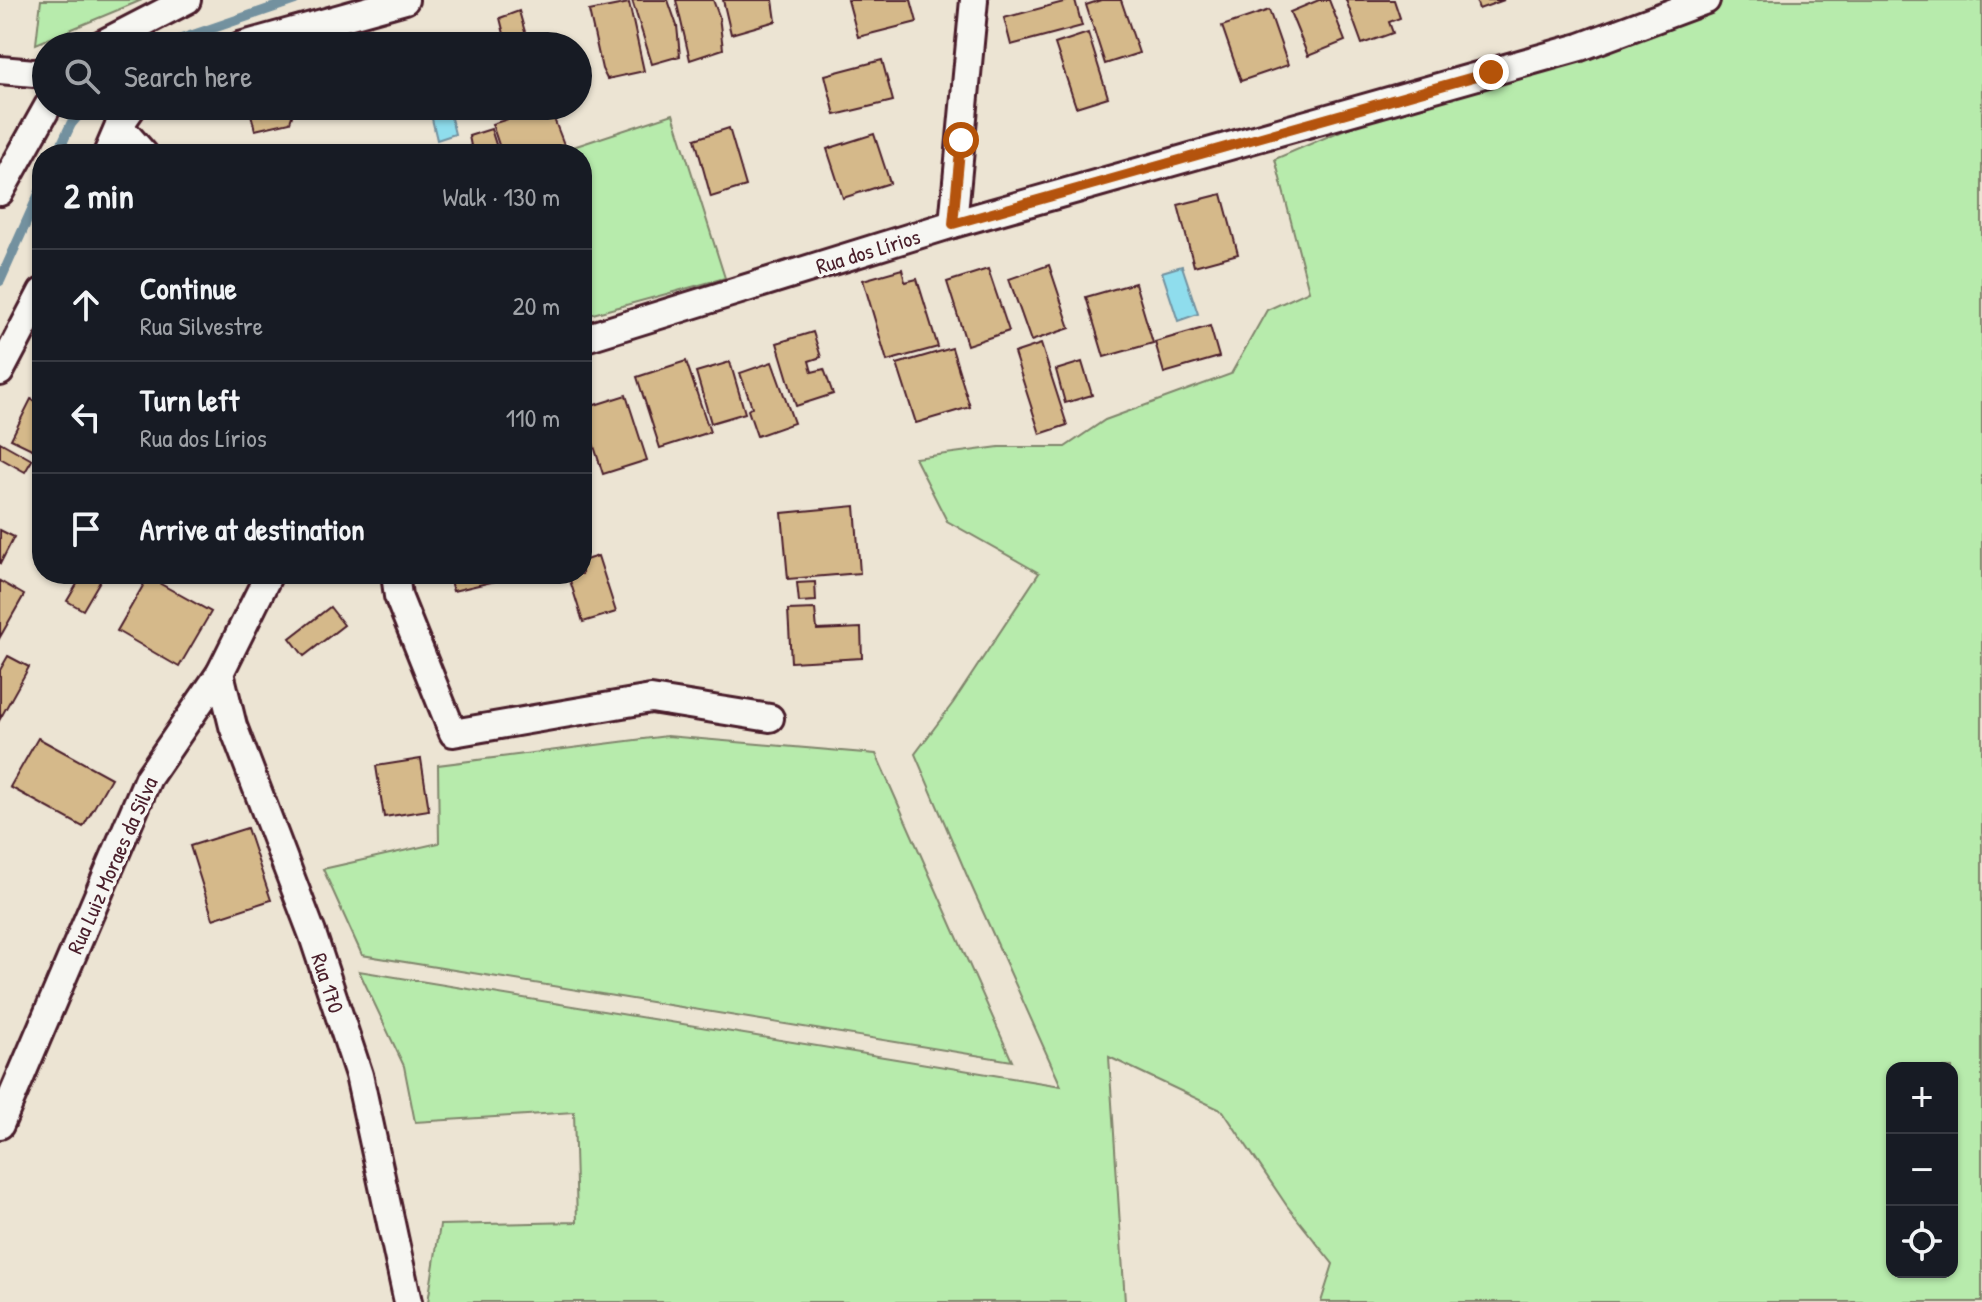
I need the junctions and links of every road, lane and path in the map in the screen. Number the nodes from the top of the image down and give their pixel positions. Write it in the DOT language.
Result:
graph roads {
  1 [pos="187,0"];
  2 [pos="405,0"];
  3 [pos="974,0"];
  4 [pos="1706,0"];
  5 [pos="125,32"];
  6 [pos="290,32"];
  7 [pos="0,70"];
  8 [pos="32,73"];
  9 [pos="40,120"];
  10 [pos="124,120"];
  11 [pos="128,120"];
  12 [pos="112,144"];
  13 [pos="139,144"];
  14 [pos="0,192"];
  15 [pos="953,224"];
  16 [pos="32,306"];
  17 [pos="592,336"];
  18 [pos="8,341"];
  19 [pos="0,372"];
  20 [pos="264,584"];
  21 [pos="396,584"];
  22 [pos="220,673"];
  23 [pos="770,718"];
  24 [pos="0,1125"];
  25 [pos="408,1302"];
  1 -- 5 [label="street"];
  2 -- 6 [label="street"];
  3 -- 15 [label="street"];
  4 -- 15 [label="street, Rua dos Lírios"];
  7 -- 8 [label="street"];
  9 -- 14 [label="street"];
  10 -- 12 [label="street"];
  11 -- 13 [label="street"];
  15 -- 17 [label="street, Rua dos Lírios"];
  16 -- 18 [label="street"];
  18 -- 19 [label="street"];
  20 -- 22 [label="street, Rua Luiz Moraes da Silva"];
  21 -- 23 [label="street"];
  22 -- 24 [label="street, Rua Luiz Moraes da Silva"];
  22 -- 25 [label="street, Rua 170"];
}
